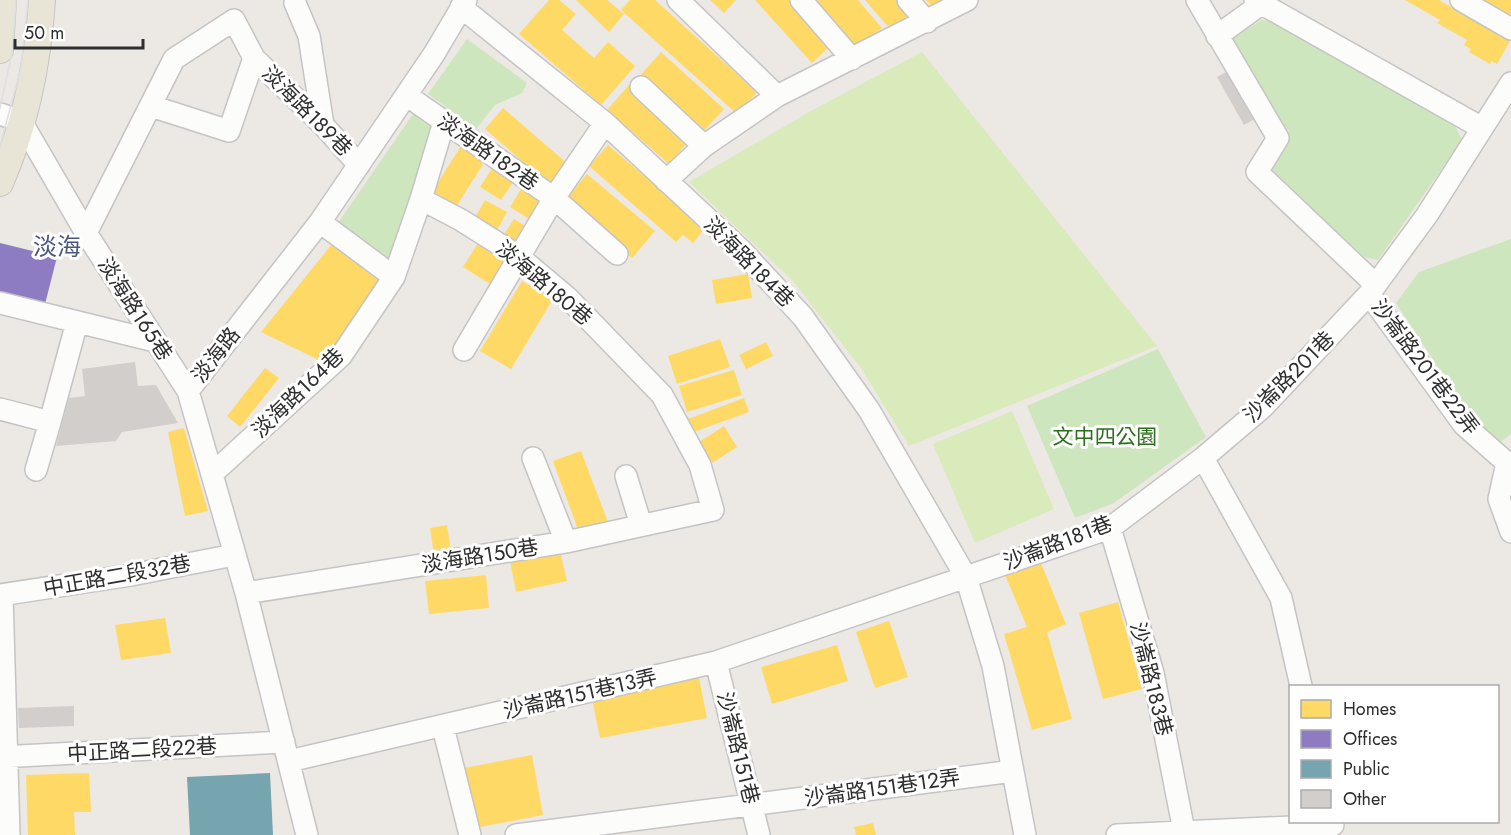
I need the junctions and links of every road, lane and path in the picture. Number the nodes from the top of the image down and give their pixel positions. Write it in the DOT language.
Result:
graph roads {
  1 [pos="3,0"];
  2 [pos="42,0"];
  3 [pos="678,0"];
  4 [pos="801,0"];
  5 [pos="908,0"];
  6 [pos="967,0"];
  7 [pos="1197,0"];
  8 [pos="1461,0"];
  9 [pos="1258,2"];
  10 [pos="295,3"];
  11 [pos="464,3"];
  12 [pos="927,22"];
  13 [pos="1511,29"];
  14 [pos="1217,36"];
  15 [pos="0,50"];
  16 [pos="254,58"];
  17 [pos="852,59"];
  18 [pos="1511,83"];
  19 [pos="640,87"];
  20 [pos="406,95"];
  21 [pos="777,96"];
  22 [pos="151,106"];
  23 [pos="11,118"];
  24 [pos="444,122"];
  25 [pos="605,123"];
  26 [pos="323,125"];
  27 [pos="1482,128"];
  28 [pos="704,146"];
  29 [pos="359,165"];
  30 [pos="666,181"];
  31 [pos="0,183"];
  32 [pos="554,198"];
  33 [pos="421,199"];
  34 [pos="320,222"];
  35 [pos="86,233"];
  36 [pos="617,255"];
  37 [pos="518,256"];
  38 [pos="394,277"];
  39 [pos="1372,289"];
  40 [pos="0,303"];
  41 [pos="77,322"];
  42 [pos="155,341"];
  43 [pos="464,350"];
  44 [pos="188,391"];
  45 [pos="0,409"];
  46 [pos="50,423"];
  47 [pos="533,458"];
  48 [pos="1203,458"];
  49 [pos="36,470"];
  50 [pos="213,473"];
  51 [pos="626,476"];
  52 [pos="713,510"];
  53 [pos="641,525"];
  54 [pos="1110,528"];
  55 [pos="1511,532"];
  56 [pos="566,542"];
  57 [pos="234,555"];
  58 [pos="966,577"];
  59 [pos="246,593"];
  60 [pos="1,595"];
  61 [pos="716,662"];
  62 [pos="1301,685"];
  63 [pos="443,727"];
  64 [pos="286,752"];
  65 [pos="3,757"];
  66 [pos="1013,771"];
  67 [pos="752,806"];
  68 [pos="1333,827"];
  69 [pos="1184,831"];
  70 [pos="9,835"];
  71 [pos="307,835"];
  72 [pos="470,835"];
  73 [pos="516,835"];
  74 [pos="759,835"];
  75 [pos="1025,835"];
  76 [pos="1117,835"];
  1 -- 15 [label="main road"];
  2 -- 23 [label="main road"];
  3 -- 21 [label="street"];
  4 -- 17 [label="street"];
  5 -- 12 [label="street"];
  6 -- 12 [label="street"];
  7 -- 14 [label="street"];
  8 -- 13 [label="street"];
  9 -- 14 [label="street"];
  9 -- 27 [label="street"];
  10 -- 26 [label="street"];
  11 -- 20 [label="street, 淡海路"];
  11 -- 25 [label="street, 淡海路184巷"];
  12 -- 17 [label="street"];
  14 -- 39 [label="street"];
  16 -- 22 [label="street, 淡海路189巷"];
  16 -- 22 [label="street, 淡海路189巷"];
  16 -- 26 [label="street, 淡海路189巷"];
  17 -- 21 [label="street"];
  18 -- 27 [label="street, 沙崙路201巷"];
  19 -- 28 [label="street"];
  20 -- 24 [label="street, 淡海路182巷"];
  20 -- 29 [label="street, 淡海路"];
  21 -- 28 [label="street"];
  22 -- 35 [label="street, 淡海路189巷"];
  23 -- 31 [label="main road"];
  23 -- 35 [label="street, 淡海路165巷"];
  24 -- 32 [label="street, 淡海路182巷"];
  24 -- 33 [label="street"];
  25 -- 30 [label="street, 淡海路184巷"];
  25 -- 32 [label="street, 淡海路182巷"];
  26 -- 29 [label="street, 淡海路189巷"];
  27 -- 39 [label="street, 沙崙路201巷"];
  28 -- 30 [label="street"];
  29 -- 34 [label="street, 淡海路"];
  30 -- 58 [label="street, 淡海路184巷"];
  32 -- 36 [label="street"];
  32 -- 37 [label="street"];
  33 -- 37 [label="street, 淡海路180巷"];
  33 -- 38 [label="street"];
  34 -- 38 [label="street"];
  34 -- 44 [label="street, 淡海路"];
  35 -- 42 [label="street, 淡海路165巷"];
  37 -- 43 [label="street"];
  37 -- 52 [label="street, 淡海路180巷"];
  38 -- 50 [label="street, 淡海路164巷"];
  39 -- 48 [label="street, 沙崙路201巷"];
  39 -- 55 [label="street, 沙崙路201巷22弄"];
  40 -- 41 [label="street"];
  41 -- 42 [label="street"];
  41 -- 46 [label="street"];
  42 -- 44 [label="street, 淡海路165巷"];
  44 -- 50 [label="street, 淡海路"];
  45 -- 46 [label="street"];
  46 -- 49 [label="street"];
  47 -- 56 [label="street"];
  48 -- 54 [label="street, 沙崙路181巷"];
  48 -- 62 [label="street"];
  50 -- 57 [label="street, 淡海路"];
  51 -- 53 [label="street"];
  52 -- 53 [label="street, 淡海路150巷"];
  53 -- 56 [label="street, 淡海路150巷"];
  54 -- 58 [label="street, 沙崙路181巷"];
  54 -- 69 [label="street, 沙崙路183巷"];
  56 -- 59 [label="street, 淡海路150巷"];
  57 -- 59 [label="street, 淡海路"];
  57 -- 60 [label="street, 中正路二段32巷"];
  58 -- 61 [label="street, 沙崙路181巷"];
  58 -- 66 [label="street"];
  59 -- 64 [label="street, 淡海路"];
  60 -- 65 [label="street"];
  61 -- 63 [label="street, 沙崙路151巷13弄"];
  61 -- 67 [label="street, 沙崙路151巷"];
  63 -- 64 [label="street, 沙崙路151巷13弄"];
  63 -- 72 [label="street"];
  64 -- 65 [label="street, 中正路二段22巷"];
  64 -- 71 [label="street, 淡海路"];
  65 -- 70 [label="street"];
  66 -- 67 [label="street, 沙崙路151巷12弄"];
  66 -- 75 [label="street"];
  67 -- 73 [label="street, 沙崙路151巷12弄"];
  67 -- 74 [label="street, 沙崙路151巷"];
  68 -- 69 [label="street"];
  69 -- 76 [label="street"];
}
